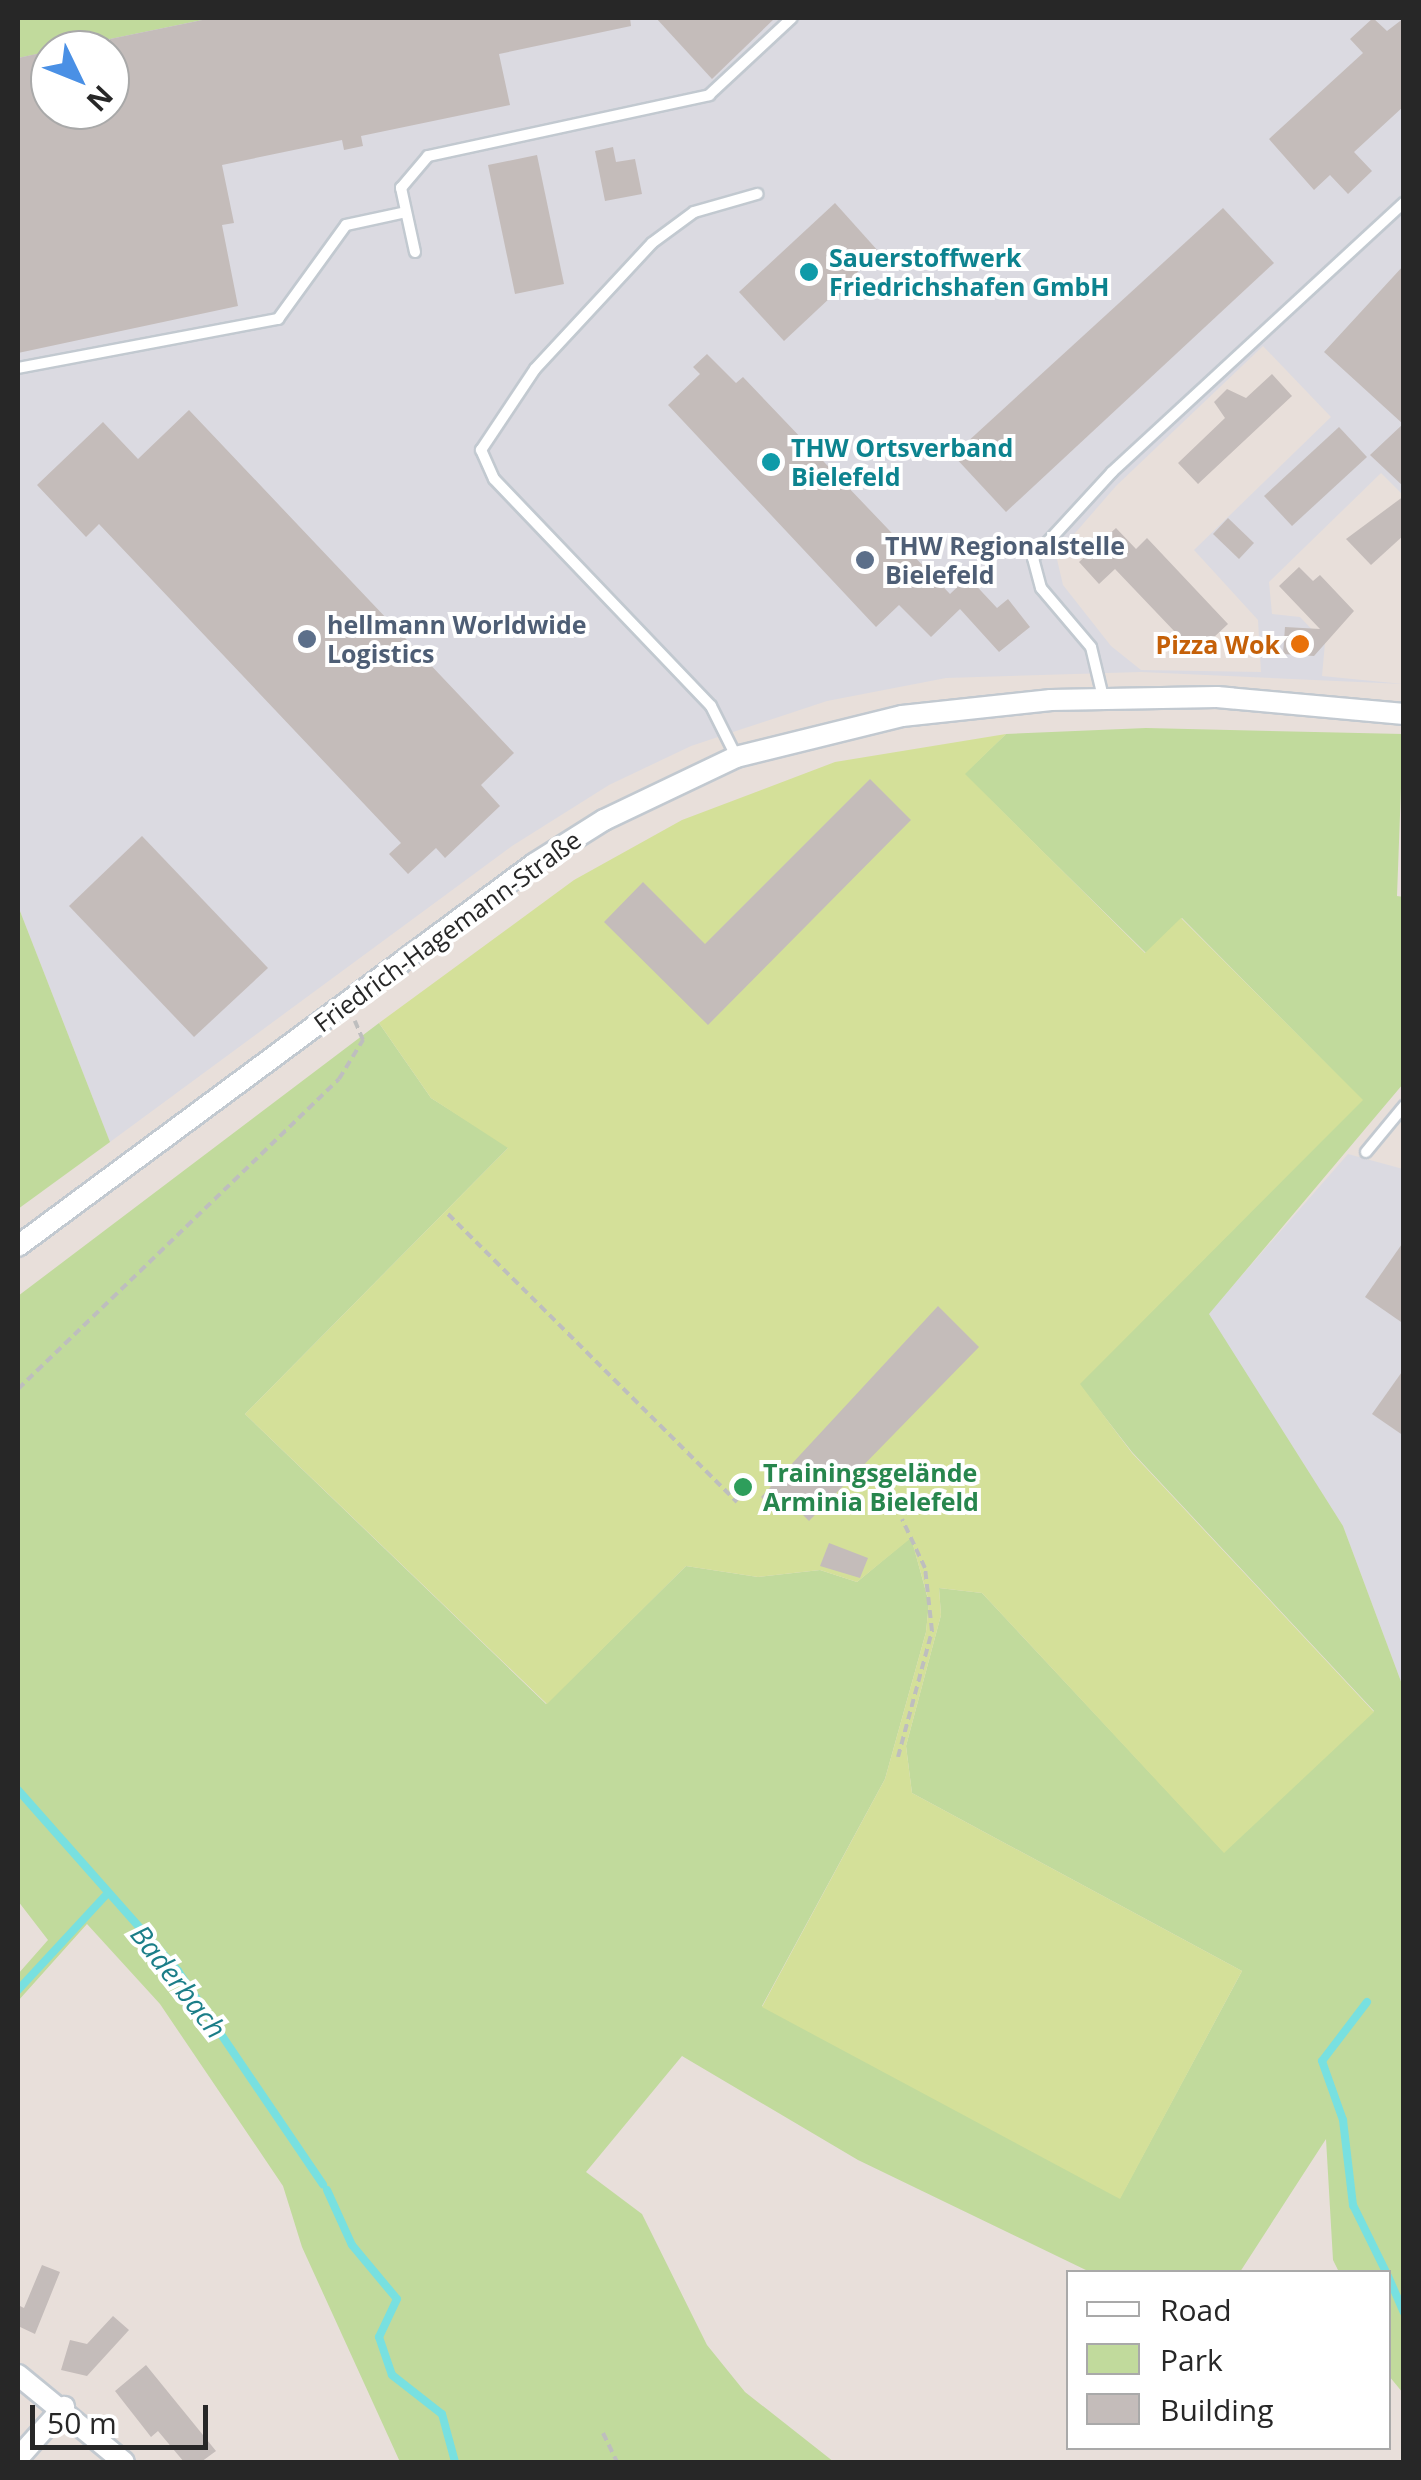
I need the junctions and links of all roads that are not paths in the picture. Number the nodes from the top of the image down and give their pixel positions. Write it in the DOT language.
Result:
graph roads {
  1 [pos="792,18"];
  2 [pos="757,194"];
  3 [pos="1404,203"];
  4 [pos="406,212"];
  5 [pos="414,252"];
  6 [pos="18,368"];
  7 [pos="1103,697"];
  8 [pos="1404,714"];
  9 [pos="736,757"];
  10 [pos="1404,1106"];
  11 [pos="1366,1152"];
  12 [pos="18,1246"];
  13 [pos="18,2375"];
  14 [pos="64,2408"];
  15 [pos="18,2458"];
  16 [pos="124,2462"];
  1 -- 4 [label="lane"];
  2 -- 9 [label="lane"];
  3 -- 7 [label="lane"];
  4 -- 5 [label="lane"];
  4 -- 6 [label="lane"];
  7 -- 8 [label="street, Friedrich-Hagemann-Straße"];
  7 -- 9 [label="street, Friedrich-Hagemann-Straße"];
  9 -- 12 [label="street, Friedrich-Hagemann-Straße"];
  10 -- 11 [label="lane"];
  13 -- 14 [label="street"];
  14 -- 15 [label="street"];
  14 -- 16 [label="street"];
}
